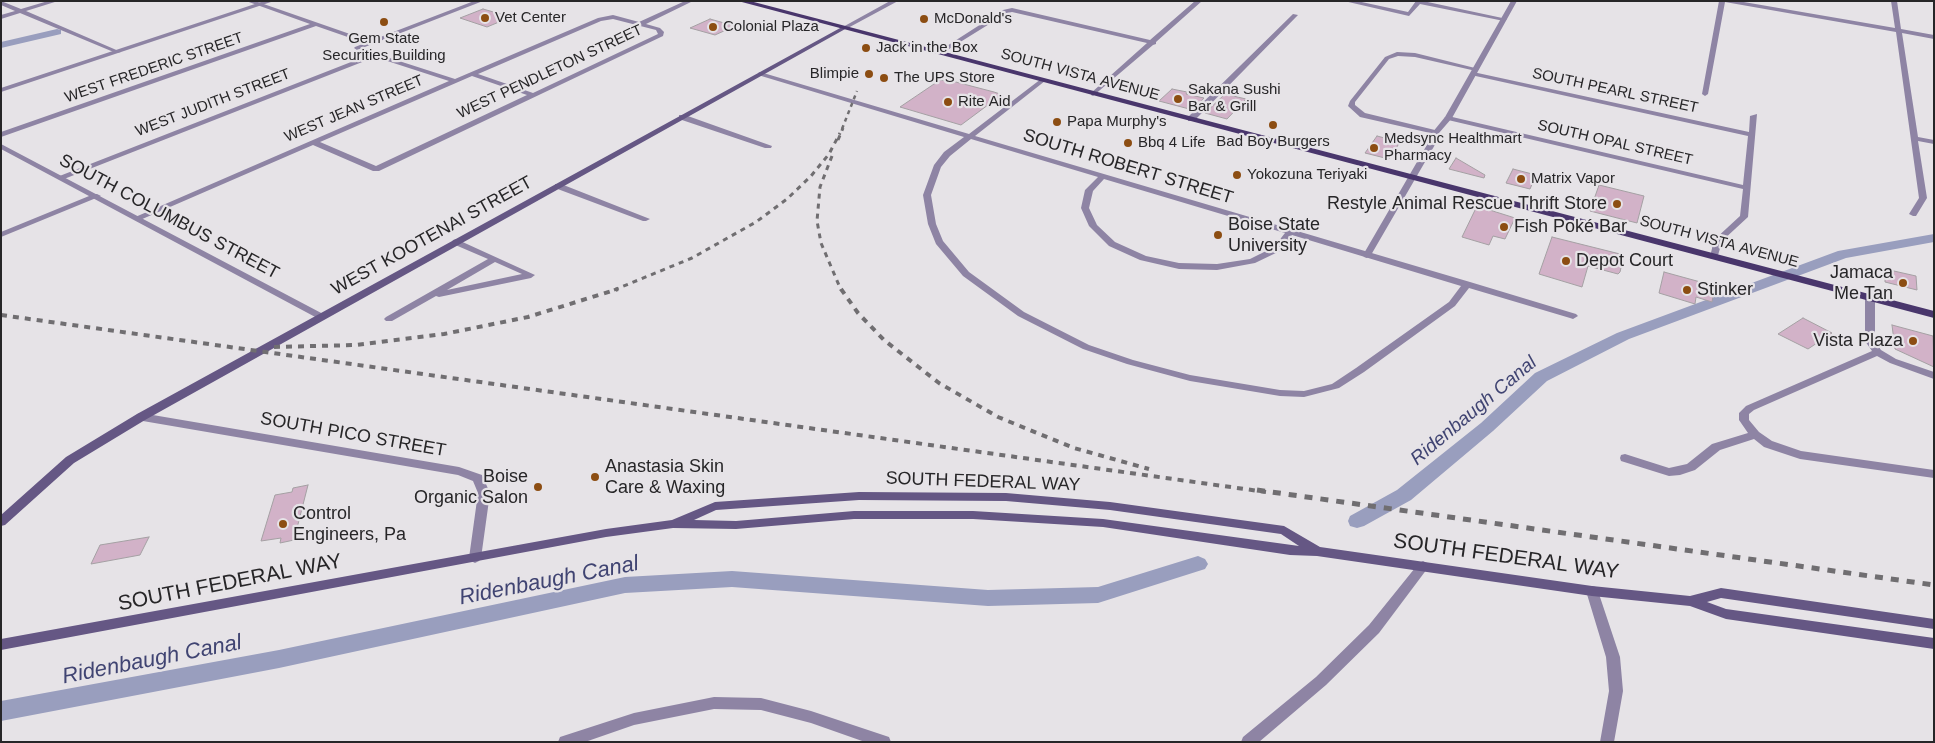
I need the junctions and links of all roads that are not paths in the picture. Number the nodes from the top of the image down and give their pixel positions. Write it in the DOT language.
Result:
graph roads {
  1 [pos="55,1"];
  2 [pos="249,1"];
  3 [pos="271,1"];
  4 [pos="480,1"];
  5 [pos="690,1"];
  6 [pos="742,1"];
  7 [pos="894,1"];
  8 [pos="1199,1"];
  9 [pos="1347,1"];
  10 [pos="1514,1"];
  11 [pos="1724,1"];
  12 [pos="1894,1"];
  13 [pos="1418,2"];
  14 [pos="1,3"];
  15 [pos="260,5"];
  16 [pos="21,11"];
  17 [pos="1295,15"];
  18 [pos="1,17"];
  19 [pos="1504,19"];
  20 [pos="316,24"];
  21 [pos="640,24"];
  22 [pos="844,28"];
  23 [pos="1898,31"];
  24 [pos="1934,38"];
  25 [pos="1154,42"];
  26 [pos="371,43"];
  27 [pos="118,52"];
  28 [pos="939,53"];
  29 [pos="375,55"];
  30 [pos="1474,71"];
  31 [pos="472,74"];
  32 [pos="760,74"];
  33 [pos="1043,80"];
  34 [pos="455,81"];
  35 [pos="1,90"];
  36 [pos="1094,94"];
  37 [pos="1705,94"];
  38 [pos="533,95"];
  39 [pos="1754,116"];
  40 [pos="682,117"];
  41 [pos="1448,118"];
  42 [pos="1191,119"];
  43 [pos="1436,133"];
  44 [pos="1,135"];
  45 [pos="1752,135"];
  46 [pos="969,136"];
  47 [pos="1914,138"];
  48 [pos="313,142"];
  49 [pos="1934,142"];
  50 [pos="1,146"];
  51 [pos="768,146"];
  52 [pos="1103,176"];
  53 [pos="61,177"];
  54 [pos="1411,177"];
  55 [pos="558,186"];
  56 [pos="1747,188"];
  57 [pos="96,196"];
  58 [pos="1913,214"];
  59 [pos="137,218"];
  60 [pos="646,219"];
  61 [pos="1290,232"];
  62 [pos="1,235"];
  63 [pos="456,242"];
  64 [pos="1367,255"];
  65 [pos="1714,257"];
  66 [pos="494,258"];
  67 [pos="1467,284"];
  68 [pos="429,296"];
  69 [pos="1870,298"];
  70 [pos="1934,315"];
  71 [pos="1573,316"];
  72 [pos="322,317"];
  73 [pos="389,319"];
  74 [pos="1878,352"];
  75 [pos="1934,376"];
  76 [pos="141,417"];
  77 [pos="1754,435"];
  78 [pos="1625,458"];
  79 [pos="1934,474"];
  80 [pos="1,522"];
  81 [pos="673,524"];
  82 [pos="1317,551"];
  83 [pos="475,558"];
  84 [pos="1423,566"];
  85 [pos="1592,591"];
  86 [pos="1690,601"];
  87 [pos="1934,624"];
  88 [pos="1934,644"];
  89 [pos="1,645"];
  90 [pos="565,742"];
  91 [pos="884,742"];
  92 [pos="1248,742"];
  93 [pos="1607,742"];
  1 -- 16 [label="street"];
  2 -- 15 [label="street"];
  3 -- 15 [label="street"];
  4 -- 26 [label="street"];
  5 -- 21 [label="street, WEST PENDLETON STREET"];
  6 -- 22 [label="main road, SOUTH VISTA AVENUE"];
  7 -- 22 [label="street, WEST KOOTENAI STREET"];
  8 -- 25 [label="street"];
  9 -- 13 [label="street"];
  10 -- 19 [label="street"];
  11 -- 23 [label="street"];
  11 -- 37 [label="street"];
  12 -- 23 [label="street"];
  13 -- 19 [label="street"];
  14 -- 16 [label="street"];
  15 -- 20 [label="street"];
  15 -- 27 [label="street"];
  16 -- 18 [label="street"];
  16 -- 27 [label="street"];
  17 -- 42 [label="street"];
  19 -- 30 [label="street"];
  20 -- 26 [label="street"];
  20 -- 44 [label="street, WEST FREDERIC STREET"];
  21 -- 31 [label="street, WEST JEAN STREET"];
  21 -- 38 [label="street, WEST PENDLETON STREET"];
  22 -- 28 [label="main road, SOUTH VISTA AVENUE"];
  22 -- 32 [label="main road, WEST KOOTENAI STREET"];
  23 -- 24 [label="street"];
  23 -- 47 [label="street"];
  25 -- 28 [label="street"];
  25 -- 36 [label="street"];
  26 -- 29 [label="street"];
  27 -- 35 [label="street"];
  28 -- 33 [label="main road, SOUTH VISTA AVENUE"];
  29 -- 34 [label="street"];
  29 -- 53 [label="street, WEST JUDITH STREET"];
  30 -- 41 [label="street"];
  30 -- 43 [label="street, SOUTH PEARL STREET"];
  30 -- 45 [label="street, SOUTH PEARL STREET"];
  31 -- 34 [label="street, WEST JEAN STREET"];
  31 -- 38 [label="street"];
  32 -- 40 [label="main road, WEST KOOTENAI STREET"];
  32 -- 46 [label="street, SOUTH ROBERT STREET"];
  33 -- 36 [label="main road, SOUTH VISTA AVENUE"];
  33 -- 46 [label="street"];
  34 -- 48 [label="street, WEST JEAN STREET"];
  36 -- 42 [label="main road, SOUTH VISTA AVENUE"];
  38 -- 48 [label="street, WEST PENDLETON STREET"];
  39 -- 45 [label="street"];
  40 -- 51 [label="street"];
  40 -- 55 [label="main road, WEST KOOTENAI STREET"];
  41 -- 43 [label="street"];
  41 -- 56 [label="street, SOUTH OPAL STREET"];
  42 -- 54 [label="main road, SOUTH VISTA AVENUE"];
  43 -- 54 [label="street"];
  45 -- 56 [label="street"];
  46 -- 52 [label="street, SOUTH ROBERT STREET"];
  46 -- 67 [label="street"];
  47 -- 49 [label="street"];
  47 -- 58 [label="street"];
  48 -- 59 [label="street, WEST JEAN STREET"];
  50 -- 53 [label="street, SOUTH COLUMBUS STREET"];
  52 -- 61 [label="street, SOUTH ROBERT STREET"];
  52 -- 61 [label="street"];
  53 -- 57 [label="street, SOUTH COLUMBUS STREET"];
  54 -- 64 [label="street"];
  54 -- 65 [label="main road, SOUTH VISTA AVENUE"];
  55 -- 60 [label="street"];
  55 -- 63 [label="main road, WEST KOOTENAI STREET"];
  56 -- 65 [label="street"];
  57 -- 59 [label="street, SOUTH COLUMBUS STREET"];
  57 -- 62 [label="street"];
  59 -- 72 [label="street, SOUTH COLUMBUS STREET"];
  61 -- 64 [label="street, SOUTH ROBERT STREET"];
  63 -- 66 [label="street"];
  63 -- 72 [label="main road, WEST KOOTENAI STREET"];
  64 -- 67 [label="street, SOUTH ROBERT STREET"];
  65 -- 69 [label="main road, SOUTH VISTA AVENUE"];
  66 -- 68 [label="street"];
  66 -- 68 [label="street"];
  67 -- 71 [label="street, SOUTH ROBERT STREET"];
  68 -- 73 [label="street"];
  69 -- 70 [label="main road, SOUTH VISTA AVENUE"];
  69 -- 74 [label="street"];
  72 -- 76 [label="main road, WEST KOOTENAI STREET"];
  74 -- 75 [label="street"];
  74 -- 77 [label="street"];
  76 -- 80 [label="main road, WEST KOOTENAI STREET"];
  76 -- 83 [label="street, SOUTH PICO STREET"];
  77 -- 78 [label="street"];
  77 -- 79 [label="street"];
  81 -- 82 [label="main road, SOUTH FEDERAL WAY"];
  81 -- 82 [label="main road, SOUTH FEDERAL WAY"];
  81 -- 83 [label="main road, SOUTH FEDERAL WAY"];
  82 -- 84 [label="main road, SOUTH FEDERAL WAY"];
  83 -- 89 [label="main road, SOUTH FEDERAL WAY"];
  84 -- 85 [label="main road, SOUTH FEDERAL WAY"];
  84 -- 92 [label="street"];
  85 -- 86 [label="main road, SOUTH FEDERAL WAY"];
  85 -- 93 [label="street"];
  86 -- 87 [label="main road, SOUTH FEDERAL WAY"];
  86 -- 88 [label="main road, SOUTH FEDERAL WAY"];
  90 -- 91 [label="street"];
}
